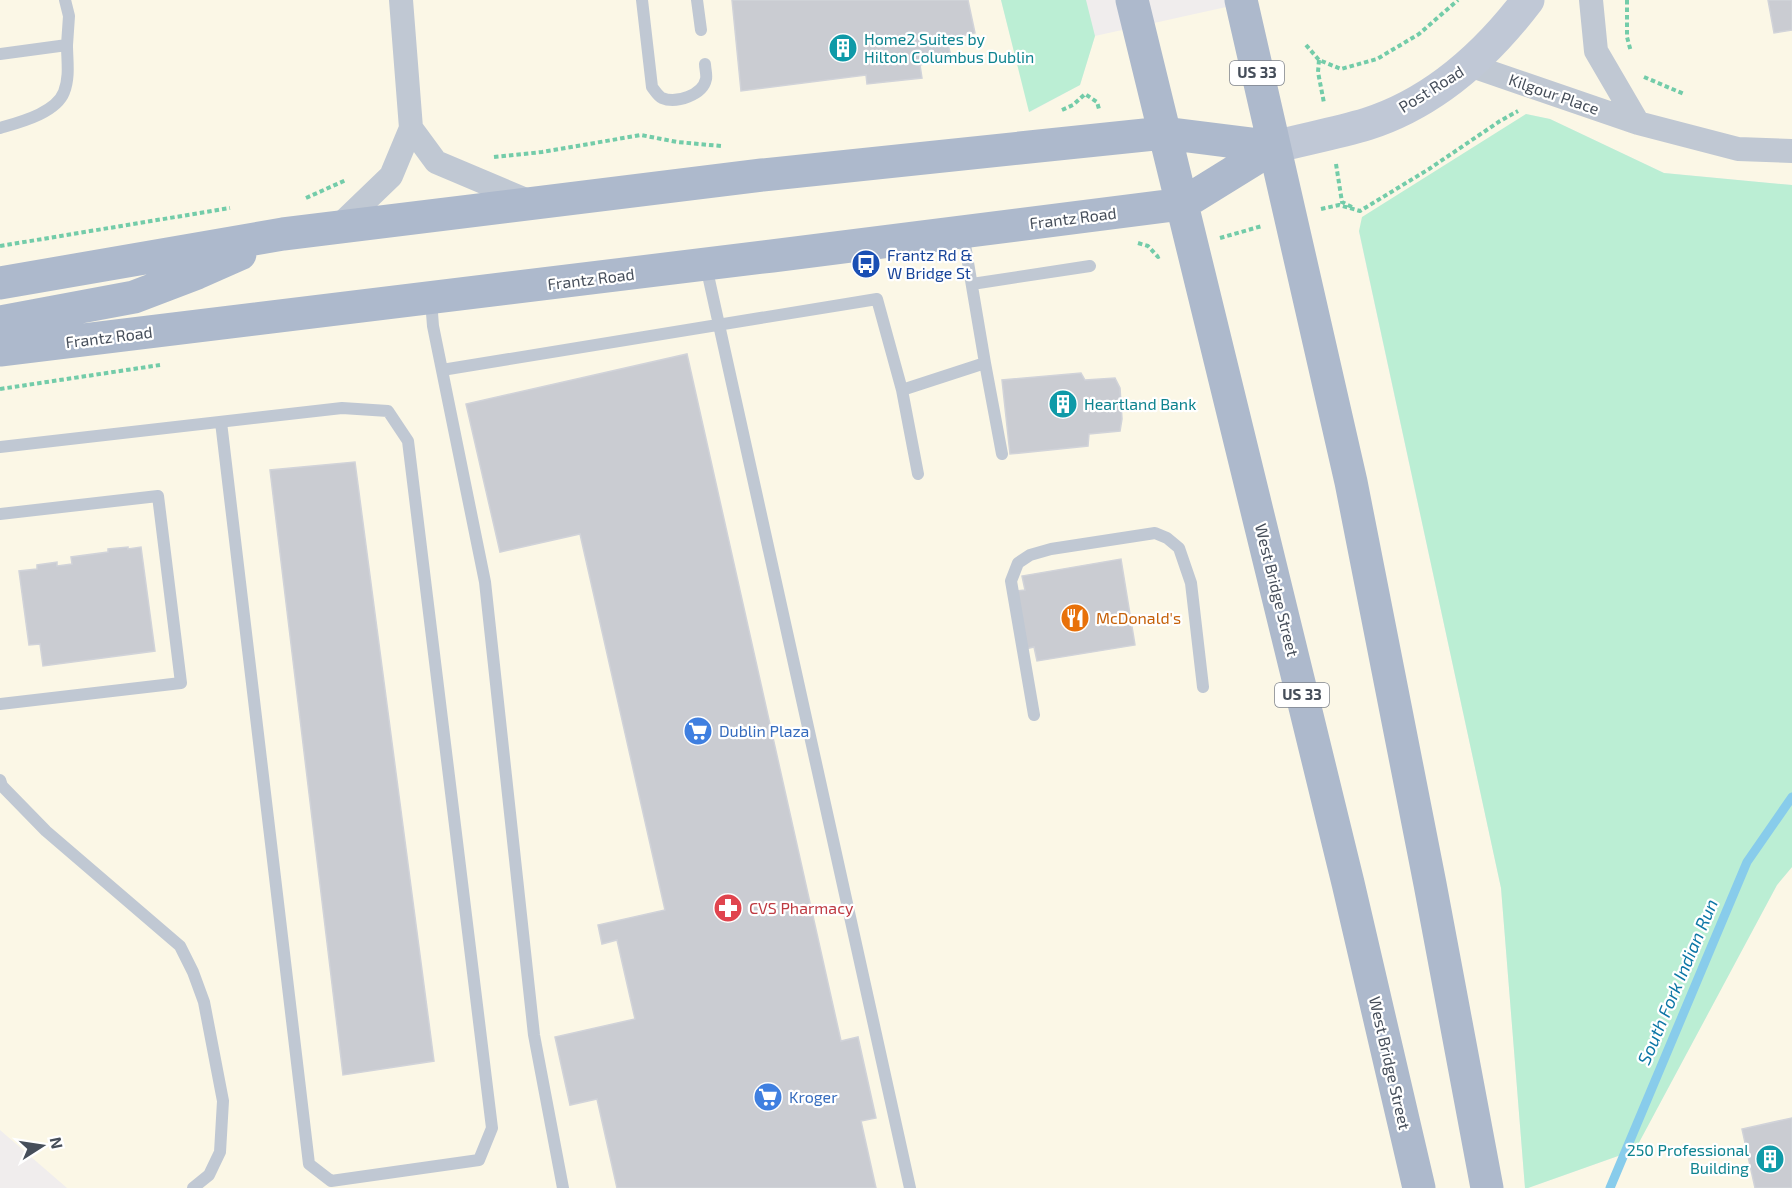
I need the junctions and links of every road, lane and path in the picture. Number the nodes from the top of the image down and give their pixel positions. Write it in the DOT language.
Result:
graph roads {
  1 [pos="65,0"];
  2 [pos="401,0"];
  3 [pos="642,0"];
  4 [pos="697,0"];
  5 [pos="1132,0"];
  6 [pos="1241,0"];
  7 [pos="1458,0"];
  8 [pos="1528,0"];
  9 [pos="1591,0"];
  10 [pos="1627,0"];
  11 [pos="701,30"];
  12 [pos="67,45"];
  13 [pos="1306,45"];
  14 [pos="0,54"];
  15 [pos="1632,55"];
  16 [pos="1319,60"];
  17 [pos="705,64"];
  18 [pos="1469,65"];
  19 [pos="1639,71"];
  20 [pos="1684,94"];
  21 [pos="1097,102"];
  22 [pos="1520,110"];
  23 [pos="1057,112"];
  24 [pos="1638,123"];
  25 [pos="0,128"];
  26 [pos="411,128"];
  27 [pos="1164,133"];
  28 [pos="1330,133"];
  29 [pos="732,147"];
  30 [pos="1274,147"];
  31 [pos="1792,151"];
  32 [pos="446,166"];
  33 [pos="394,167"];
  34 [pos="304,198"];
  35 [pos="533,203"];
  36 [pos="1182,204"];
  37 [pos="237,207"];
  38 [pos="1360,211"];
  39 [pos="1290,218"];
  40 [pos="337,228"];
  41 [pos="963,232"];
  42 [pos="283,234"];
  43 [pos="0,246"];
  44 [pos="1192,246"];
  45 [pos="1158,257"];
  46 [pos="706,265"];
  47 [pos="1090,266"];
  48 [pos="0,283"];
  49 [pos="972,284"];
  50 [pos="431,299"];
  51 [pos="0,322"];
  52 [pos="719,325"];
  53 [pos="0,350"];
  54 [pos="985,363"];
  55 [pos="442,370"];
  56 [pos="902,390"];
  57 [pos="221,422"];
  58 [pos="0,447"];
  59 [pos="1002,454"];
  60 [pos="918,474"];
  61 [pos="0,514"];
  62 [pos="1203,687"];
  63 [pos="0,704"];
  64 [pos="1034,715"];
  65 [pos="0,780"];
  66 [pos="194,1188"];
  67 [pos="563,1188"];
  68 [pos="910,1188"];
  69 [pos="1419,1188"];
  70 [pos="1487,1188"];
  1 -- 12 [label="lane"];
  2 -- 26 [label="street"];
  3 -- 17 [label="lane"];
  4 -- 11 [label="lane"];
  5 -- 27 [label="main road, US 33"];
  6 -- 30 [label="main road, US 33"];
  7 -- 16 [label="path"];
  8 -- 18 [label="main road, Post Road"];
  9 -- 24 [label="street, Kilgour Place"];
  10 -- 15 [label="path"];
  12 -- 14 [label="lane"];
  12 -- 25 [label="lane"];
  13 -- 16 [label="path"];
  16 -- 28 [label="path"];
  18 -- 24 [label="street, Kilgour Place"];
  18 -- 28 [label="main road, Post Road"];
  19 -- 20 [label="path"];
  21 -- 23 [label="path"];
  22 -- 38 [label="path"];
  24 -- 31 [label="street, Kilgour Place"];
  26 -- 32 [label="street"];
  26 -- 33 [label="street"];
  27 -- 30 [label="main road"];
  27 -- 35 [label="main road"];
  27 -- 36 [label="main road, West Bridge Street / US 33"];
  28 -- 30 [label="main road, Post Road"];
  28 -- 38 [label="path"];
  29 -- 32 [label="path"];
  30 -- 36 [label="main road"];
  30 -- 39 [label="main road, US 33"];
  32 -- 35 [label="street"];
  33 -- 34 [label="path"];
  33 -- 40 [label="street"];
  35 -- 40 [label="main road"];
  36 -- 41 [label="main road, Frantz Road"];
  36 -- 44 [label="main road, West Bridge Street / US 33"];
  37 -- 43 [label="path"];
  38 -- 39 [label="path"];
  39 -- 44 [label="path"];
  39 -- 70 [label="main road, US 33"];
  40 -- 42 [label="main road"];
  41 -- 46 [label="main road, Frantz Road"];
  41 -- 49 [label="lane"];
  42 -- 48 [label="main road"];
  42 -- 51 [label="main road"];
  44 -- 45 [label="path"];
  44 -- 69 [label="main road, West Bridge Street / US 33"];
  46 -- 50 [label="main road, Frantz Road"];
  46 -- 52 [label="lane"];
  47 -- 49 [label="lane"];
  49 -- 54 [label="lane"];
  50 -- 53 [label="main road, Frantz Road"];
  50 -- 55 [label="lane"];
  52 -- 55 [label="lane"];
  52 -- 56 [label="lane"];
  52 -- 68 [label="lane"];
  54 -- 56 [label="lane"];
  54 -- 59 [label="lane"];
  55 -- 67 [label="lane"];
  56 -- 60 [label="lane"];
  57 -- 57 [label="lane"];
  57 -- 58 [label="lane"];
  61 -- 63 [label="lane"];
  62 -- 64 [label="lane"];
  65 -- 66 [label="lane"];
}
